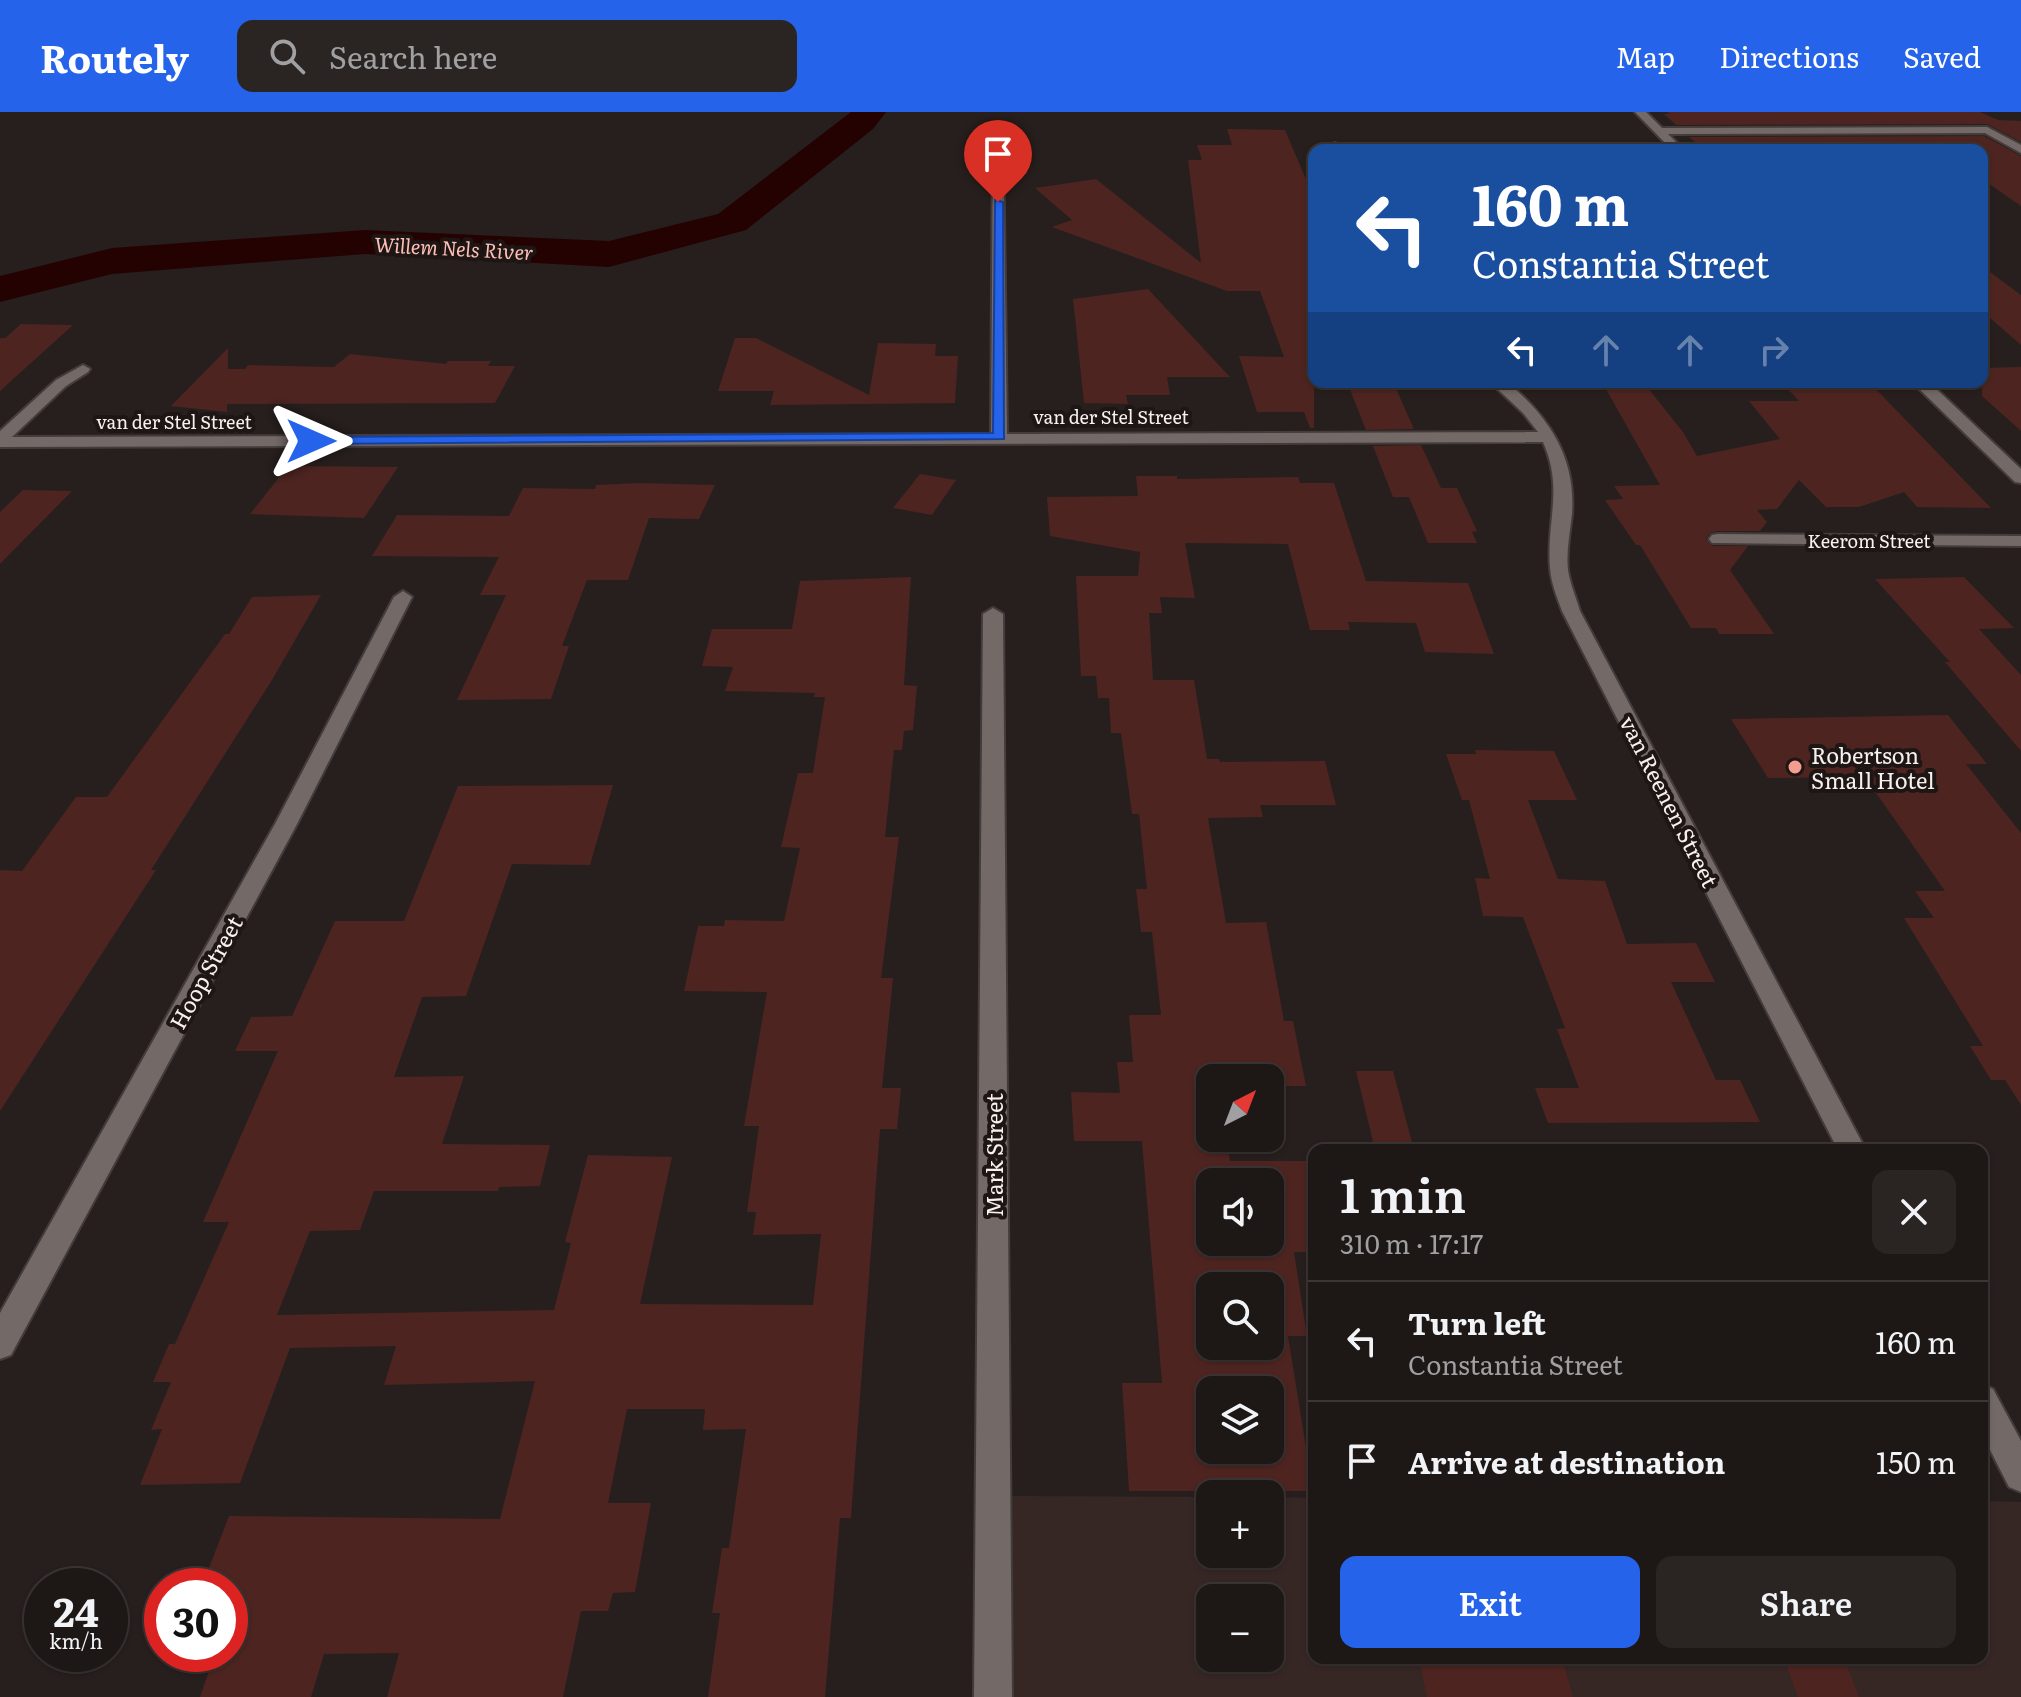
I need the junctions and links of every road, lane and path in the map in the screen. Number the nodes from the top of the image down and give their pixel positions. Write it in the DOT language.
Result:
graph roads {
  1 [pos="1640,112"];
  2 [pos="1658,131"];
  3 [pos="998,139"];
  4 [pos="1672,144"];
  5 [pos="2021,150"];
  6 [pos="83,369"];
  7 [pos="1506,388"];
  8 [pos="1926,388"];
  9 [pos="0,412"];
  10 [pos="30,412"];
  11 [pos="999,436"];
  12 [pos="1549,437"];
  13 [pos="0,441"];
  14 [pos="2021,478"];
  15 [pos="1718,539"];
  16 [pos="2021,541"];
  17 [pos="403,597"];
  18 [pos="993,614"];
  19 [pos="1849,1144"];
  20 [pos="0,1344"];
  21 [pos="1988,1412"];
  22 [pos="2021,1475"];
  23 [pos="993,1697"];
  1 -- 2 [label="street"];
  2 -- 4 [label="street"];
  2 -- 5 [label="street"];
  3 -- 11 [label="street"];
  6 -- 10 [label="street"];
  7 -- 12 [label="street, van Reenen Street"];
  8 -- 14 [label="street"];
  9 -- 10 [label="street"];
  10 -- 13 [label="street"];
  11 -- 12 [label="street, van der Stel Street"];
  11 -- 13 [label="street, van der Stel Street"];
  12 -- 19 [label="street, van Reenen Street"];
  15 -- 16 [label="street, Keerom Street"];
  17 -- 20 [label="street, Hoop Street"];
  18 -- 23 [label="street, Mark Street"];
  21 -- 22 [label="street"];
}
